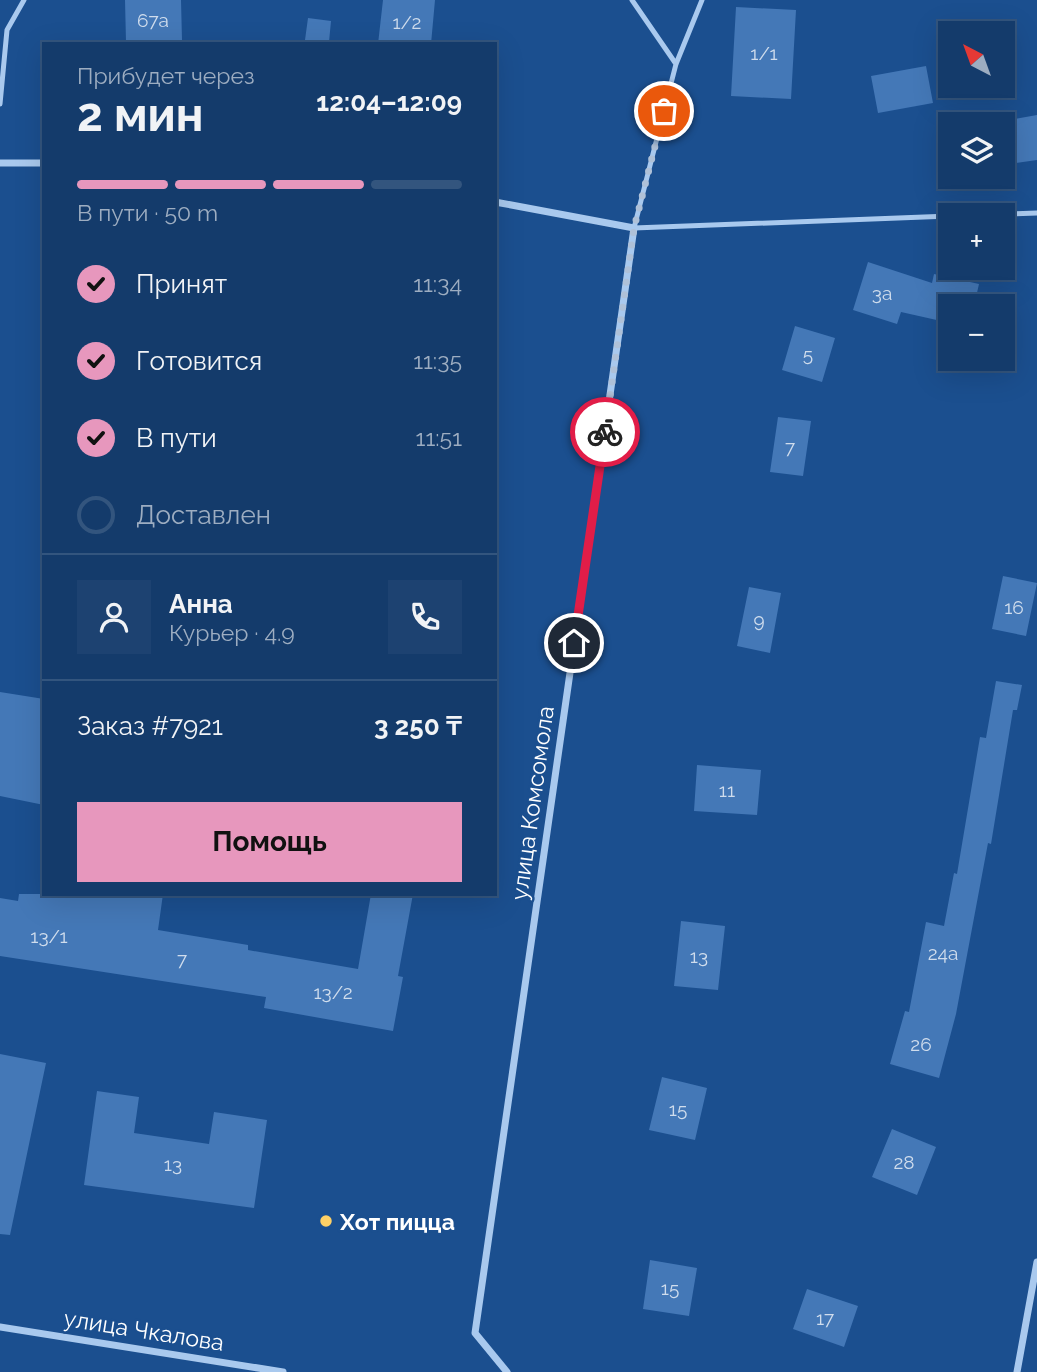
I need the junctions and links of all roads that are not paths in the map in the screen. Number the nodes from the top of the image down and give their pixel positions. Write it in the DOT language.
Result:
graph roads {
  1 [pos="24,0"];
  2 [pos="632,0"];
  3 [pos="702,0"];
  4 [pos="676,64"];
  5 [pos="0,104"];
  6 [pos="0,163"];
  7 [pos="42,163"];
  8 [pos="497,202"];
  9 [pos="1037,213"];
  10 [pos="1015,214"];
  11 [pos="938,216"];
  12 [pos="634,228"];
  13 [pos="1037,1262"];
  14 [pos="0,1327"];
  15 [pos="283,1372"];
  16 [pos="507,1372"];
  17 [pos="1017,1372"];
  1 -- 5 [label="lane"];
  2 -- 4 [label="lane"];
  3 -- 4 [label="lane"];
  4 -- 12 [label="lane"];
  6 -- 7 [label="street"];
  8 -- 12 [label="street"];
  9 -- 10 [label="lane"];
  11 -- 12 [label="lane"];
  12 -- 16 [label="street, улица Комсомола"];
  13 -- 17 [label="street"];
  14 -- 15 [label="street, улица Чкалова"];
}
